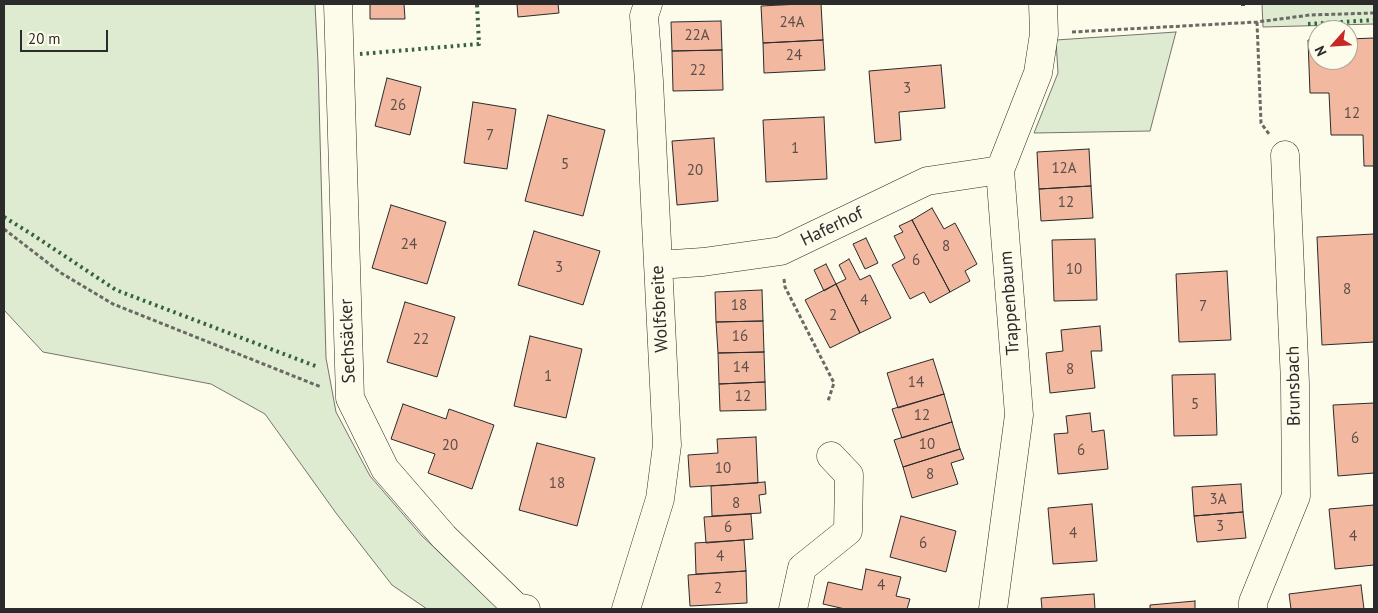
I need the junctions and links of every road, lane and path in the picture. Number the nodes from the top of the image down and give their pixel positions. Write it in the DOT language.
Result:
graph roads {
  1 [pos="338,4"];
  2 [pos="648,4"];
  3 [pos="1043,4"];
  4 [pos="1374,13"];
  5 [pos="1257,22"];
  6 [pos="1044,34"];
  7 [pos="1285,156"];
  8 [pos="1000,170"];
  9 [pos="4,229"];
  10 [pos="781,251"];
  11 [pos="658,265"];
  12 [pos="350,398"];
  13 [pos="828,402"];
  14 [pos="831,456"];
  15 [pos="526,609"];
  16 [pos="626,609"];
  17 [pos="793,609"];
  18 [pos="993,609"];
  19 [pos="1253,609"];
  1 -- 12 [label="street, Sechsäcker"];
  2 -- 11 [label="street, Wolfsbreite"];
  3 -- 6 [label="street, Trappenbaum"];
  4 -- 5 [label="path"];
  5 -- 6 [label="path"];
  5 -- 7 [label="path"];
  6 -- 8 [label="street, Trappenbaum"];
  7 -- 19 [label="street, Brunsbach"];
  8 -- 10 [label="street, Haferhof"];
  8 -- 18 [label="street, Trappenbaum"];
  9 -- 12 [label="path"];
  10 -- 11 [label="street, Haferhof"];
  10 -- 13 [label="path"];
  11 -- 16 [label="street, Wolfsbreite"];
  12 -- 15 [label="street, Sechsäcker"];
  14 -- 17 [label="street"];
}
